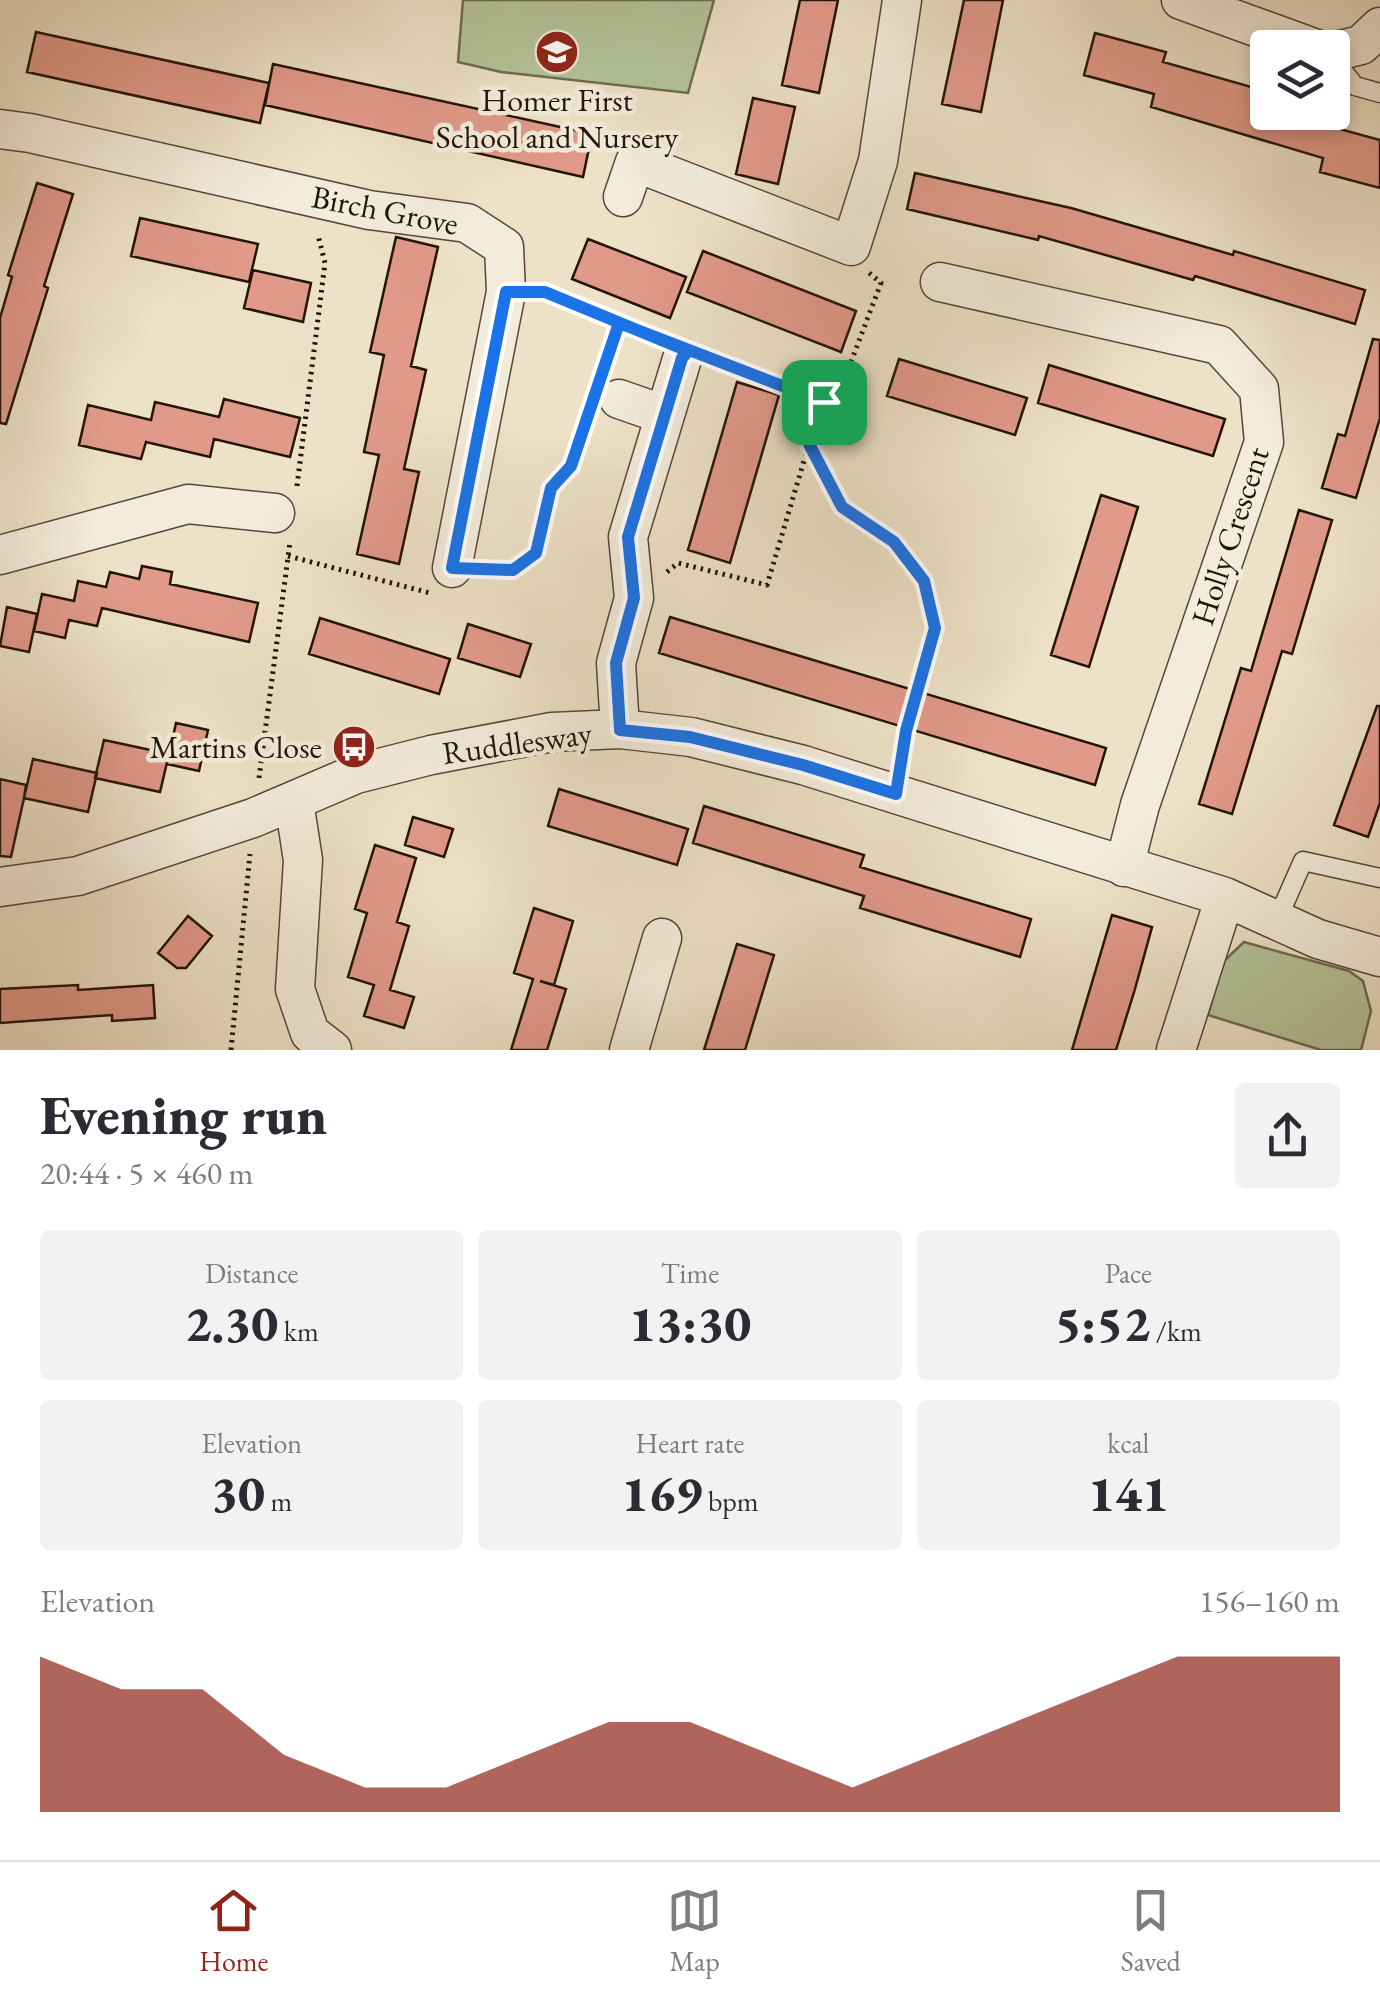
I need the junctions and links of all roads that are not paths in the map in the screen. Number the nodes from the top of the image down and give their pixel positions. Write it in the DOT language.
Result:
graph roads {
  1 [pos="902,0"];
  2 [pos="1181,0"];
  3 [pos="1380,27"];
  4 [pos="1264,30"];
  5 [pos="1350,49"];
  6 [pos="1350,79"];
  7 [pos="1380,93"];
  8 [pos="0,129"];
  9 [pos="623,197"];
  10 [pos="958,294"];
  11 [pos="685,355"];
  12 [pos="603,396"];
  13 [pos="665,415"];
  14 [pos="259,519"];
  15 [pos="0,554"];
  16 [pos="452,568"];
  17 [pos="620,730"];
  18 [pos="294,802"];
  19 [pos="1124,867"];
  20 [pos="1380,878"];
  21 [pos="0,887"];
  22 [pos="1225,897"];
  23 [pos="1277,920"];
  24 [pos="648,954"];
  25 [pos="1380,958"];
  26 [pos="332,1050"];
  27 [pos="629,1050"];
  28 [pos="1176,1050"];
  1 -- 9 [label="street"];
  2 -- 4 [label="street"];
  3 -- 5 [label="street"];
  6 -- 7 [label="lane"];
  8 -- 16 [label="street, Birch Grove"];
  10 -- 19 [label="street, Holly Crescent"];
  11 -- 13 [label="street"];
  12 -- 13 [label="street"];
  13 -- 17 [label="street"];
  14 -- 15 [label="street"];
  17 -- 18 [label="street, Ruddlesway"];
  17 -- 19 [label="street, Ruddlesway"];
  18 -- 21 [label="street, Ruddlesway"];
  18 -- 26 [label="street"];
  19 -- 22 [label="street, Ruddlesway"];
  20 -- 23 [label="lane"];
  22 -- 23 [label="street, Ruddlesway"];
  22 -- 28 [label="street"];
  23 -- 25 [label="street, Ruddlesway"];
  24 -- 27 [label="street"];
}
